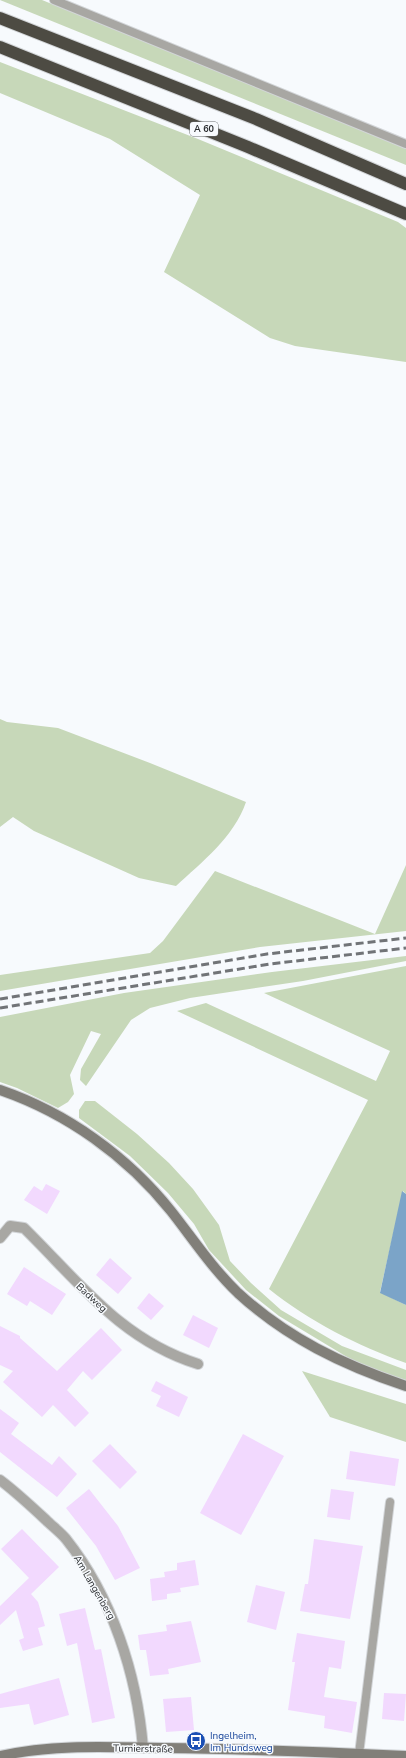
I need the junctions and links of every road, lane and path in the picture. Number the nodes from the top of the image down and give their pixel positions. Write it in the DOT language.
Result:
graph roads {
  1 [pos="54,0"];
  2 [pos="0,18"];
  3 [pos="0,47"];
  4 [pos="406,144"];
  5 [pos="406,184"];
  6 [pos="406,214"];
  7 [pos="0,1090"];
  8 [pos="0,1238"];
  9 [pos="198,1364"];
  10 [pos="406,1386"];
  11 [pos="0,1480"];
  12 [pos="390,1502"];
  13 [pos="143,1748"];
  14 [pos="359,1754"];
  15 [pos="0,1756"];
  16 [pos="406,1756"];
  1 -- 4 [label="lane"];
  2 -- 5 [label="highway"];
  3 -- 6 [label="highway, A 60"];
  7 -- 10 [label="main road"];
  8 -- 9 [label="street, Badweg"];
  11 -- 13 [label="street, Am Langenberg"];
  12 -- 14 [label="lane"];
  13 -- 14 [label="main road, Turnierstraße"];
  13 -- 15 [label="main road, Turnierstraße"];
  14 -- 16 [label="main road, Turnierstraße"];
}
